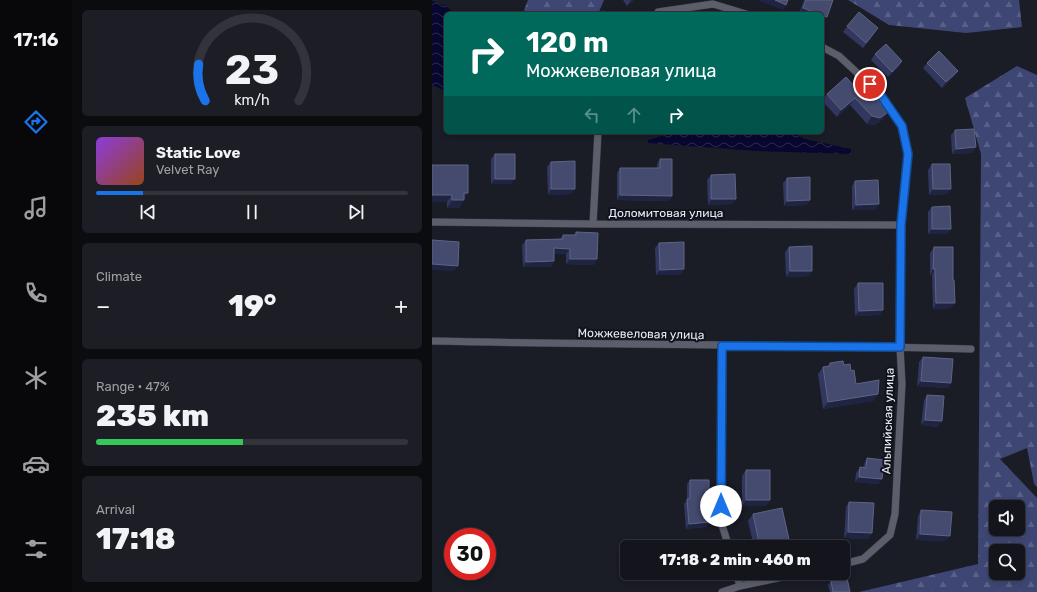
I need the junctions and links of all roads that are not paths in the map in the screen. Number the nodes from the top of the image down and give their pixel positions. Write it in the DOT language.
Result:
graph roads {
  1 [pos="658,12"];
  2 [pos="739,12"];
  3 [pos="824,48"];
  4 [pos="598,134"];
  5 [pos="432,222"];
  6 [pos="593,224"];
  7 [pos="901,225"];
  8 [pos="432,341"];
  9 [pos="722,346"];
  10 [pos="900,347"];
  11 [pos="970,349"];
  12 [pos="726,540"];
  13 [pos="850,562"];
  14 [pos="738,580"];
  15 [pos="768,580"];
  16 [pos="740,586"];
  17 [pos="722,592"];
  1 -- 2 [label="street"];
  3 -- 7 [label="street, Альпийская улица"];
  4 -- 6 [label="street"];
  5 -- 6 [label="street, Доломитовая улица"];
  6 -- 7 [label="street, Доломитовая улица"];
  7 -- 10 [label="street, Альпийская улица"];
  8 -- 9 [label="street, Можжевеловая улица"];
  9 -- 10 [label="street, Можжевеловая улица"];
  9 -- 12 [label="street"];
  10 -- 11 [label="street, Можжевеловая улица"];
  10 -- 13 [label="street, Альпийская улица"];
  14 -- 16 [label="street"];
  15 -- 16 [label="street"];
  16 -- 17 [label="street"];
}
